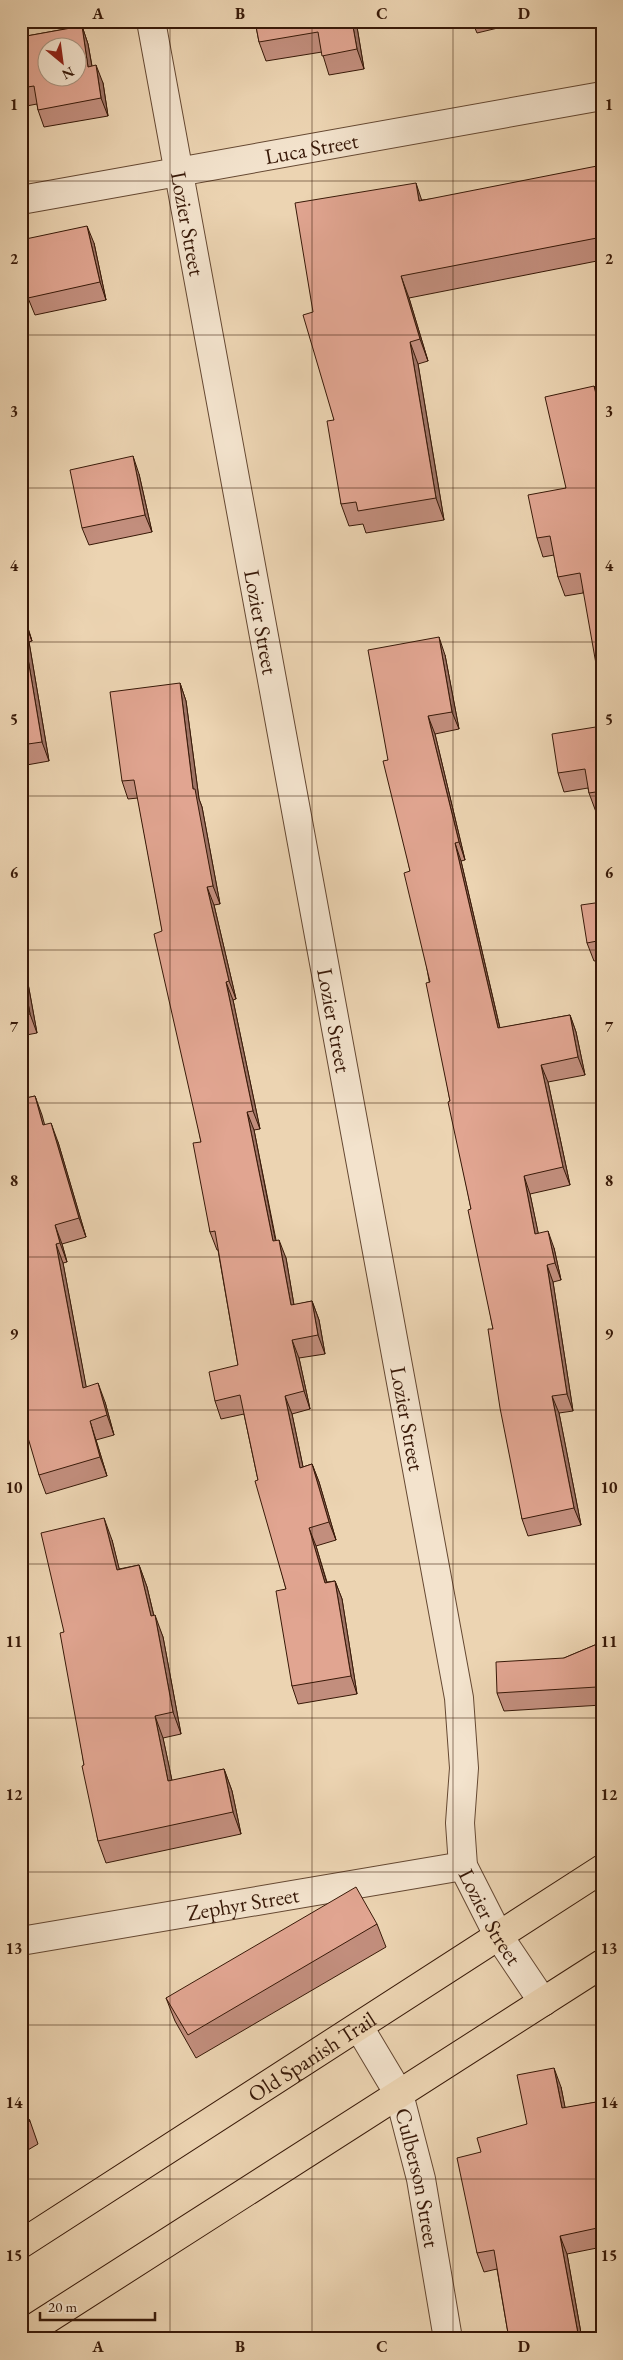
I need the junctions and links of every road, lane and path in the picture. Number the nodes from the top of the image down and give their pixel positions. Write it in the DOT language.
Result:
graph roads {
  1 [pos="150,21"];
  2 [pos="602,96"];
  3 [pos="178,172"];
  4 [pos="21,200"];
  5 [pos="463,1866"];
  6 [pos="602,1869"];
  7 [pos="22,1935"];
  8 [pos="498,1935"];
  9 [pos="602,1964"];
  10 [pos="543,2002"];
  11 [pos="359,2027"];
  12 [pos="399,2094"];
  13 [pos="21,2244"];
  14 [pos="21,2336"];
  15 [pos="448,2339"];
  1 -- 3 [label="street, Lozier Street"];
  2 -- 3 [label="street, Luca Street"];
  3 -- 4 [label="street, Luca Street"];
  3 -- 5 [label="street, Lozier Street"];
  5 -- 7 [label="street, Zephyr Street"];
  5 -- 8 [label="street, Lozier Street"];
  6 -- 8 [label="main road, Old Spanish Trail"];
  8 -- 10 [label="street, Lozier Street"];
  8 -- 11 [label="main road, Old Spanish Trail"];
  9 -- 10 [label="main road"];
  10 -- 12 [label="main road"];
  11 -- 12 [label="street, Culberson Street"];
  11 -- 13 [label="main road, Old Spanish Trail"];
  12 -- 14 [label="main road"];
  12 -- 15 [label="street, Culberson Street"];
}
